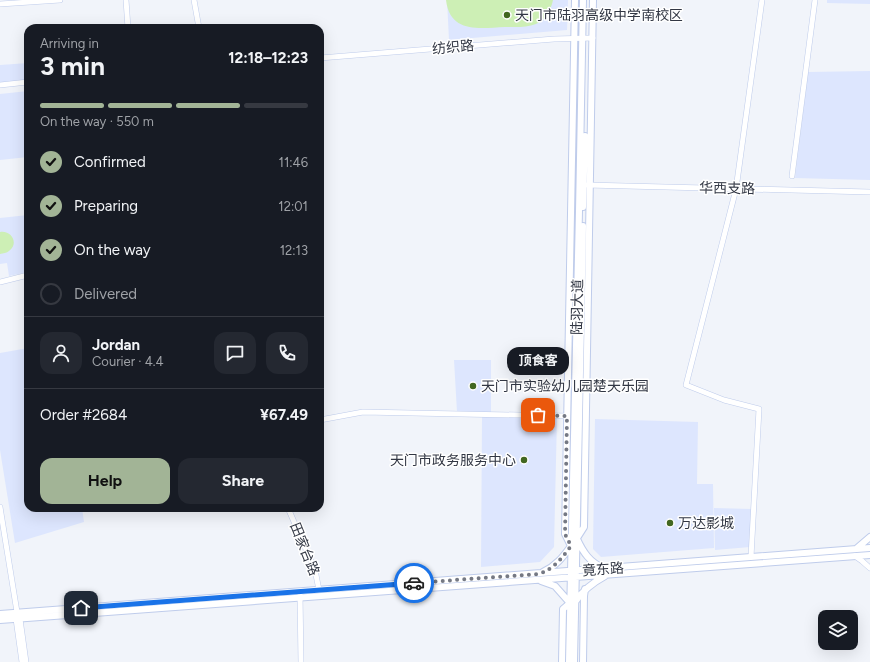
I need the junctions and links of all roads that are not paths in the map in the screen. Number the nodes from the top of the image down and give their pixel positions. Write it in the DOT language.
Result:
graph roads {
  1 [pos="60,0"];
  2 [pos="126,0"];
  3 [pos="194,0"];
  4 [pos="575,0"];
  5 [pos="582,0"];
  6 [pos="586,0"];
  7 [pos="593,0"];
  8 [pos="762,0"];
  9 [pos="815,0"];
  10 [pos="0,4"];
  11 [pos="128,24"];
  12 [pos="198,24"];
  13 [pos="575,38"];
  14 [pos="584,38"];
  15 [pos="593,38"];
  16 [pos="324,58"];
  17 [pos="24,82"];
  18 [pos="0,85"];
  19 [pos="792,176"];
  20 [pos="587,185"];
  21 [pos="736,188"];
  22 [pos="870,192"];
  23 [pos="24,276"];
  24 [pos="0,282"];
  25 [pos="567,416"];
  26 [pos="324,419"];
  27 [pos="0,507"];
  28 [pos="290,512"];
  29 [pos="870,537"];
  30 [pos="577,539"];
  31 [pos="571,546"];
  32 [pos="870,548"];
  33 [pos="855,553"];
  34 [pos="870,555"];
  35 [pos="751,557"];
  36 [pos="870,568"];
  37 [pos="606,572"];
  38 [pos="573,574"];
  39 [pos="538,577"];
  40 [pos="586,589"];
  41 [pos="319,590"];
  42 [pos="300,594"];
  43 [pos="572,602"];
  44 [pos="0,614"];
  45 [pos="17,617"];
  46 [pos="0,620"];
  47 [pos="22,662"];
  48 [pos="26,662"];
  49 [pos="301,662"];
  50 [pos="562,662"];
  51 [pos="569,662"];
  52 [pos="574,662"];
  53 [pos="583,662"];
  1 -- 10 [label="street"];
  2 -- 11 [label="street"];
  3 -- 12 [label="street"];
  4 -- 13 [label="main road"];
  5 -- 14 [label="main road, 陆羽大道"];
  6 -- 14 [label="main road, 陆羽大道"];
  7 -- 15 [label="main road"];
  8 -- 21 [label="street"];
  9 -- 19 [label="street"];
  13 -- 14 [label="street, 纺织路"];
  13 -- 16 [label="street, 纺织路"];
  13 -- 25 [label="main road"];
  14 -- 15 [label="street, 纺织路"];
  14 -- 20 [label="main road, 陆羽大道"];
  14 -- 31 [label="main road, 陆羽大道"];
  15 -- 20 [label="main road"];
  17 -- 18 [label="street"];
  20 -- 21 [label="street, 华西支路"];
  20 -- 30 [label="main road, 陆羽大道"];
  21 -- 22 [label="street, 华西支路"];
  21 -- 35 [label="street"];
  23 -- 24 [label="street"];
  25 -- 26 [label="street"];
  25 -- 31 [label="main road"];
  27 -- 45 [label="street"];
  28 -- 41 [label="street, 田家台路"];
  29 -- 33 [label="main road"];
  30 -- 37 [label="main road"];
  30 -- 38 [label="main road, 陆羽大道"];
  31 -- 38 [label="main road, 陆羽大道"];
  31 -- 39 [label="main road"];
  32 -- 33 [label="main road, 竟东路"];
  33 -- 34 [label="main road, 竟东路"];
  33 -- 35 [label="main road, 竟东路"];
  33 -- 36 [label="street"];
  33 -- 37 [label="main road, 竟东路"];
  35 -- 37 [label="main road, 竟东路"];
  37 -- 38 [label="main road, 竟东路"];
  37 -- 40 [label="main road"];
  38 -- 39 [label="main road, 竟东路"];
  38 -- 43 [label="main road, 陆羽大道"];
  39 -- 41 [label="main road, 竟东路"];
  39 -- 42 [label="main road, 竟东路"];
  39 -- 43 [label="main road"];
  40 -- 43 [label="main road"];
  40 -- 53 [label="main road"];
  41 -- 42 [label="main road, 竟东路"];
  42 -- 45 [label="main road, 竟东路"];
  42 -- 49 [label="street"];
  43 -- 50 [label="main road"];
  43 -- 51 [label="main road, 陆羽大道"];
  43 -- 52 [label="main road, 陆羽大道"];
  44 -- 45 [label="main road, 竟东路"];
  45 -- 46 [label="main road, 竟东路"];
  45 -- 47 [label="street"];
  45 -- 48 [label="street"];
}
